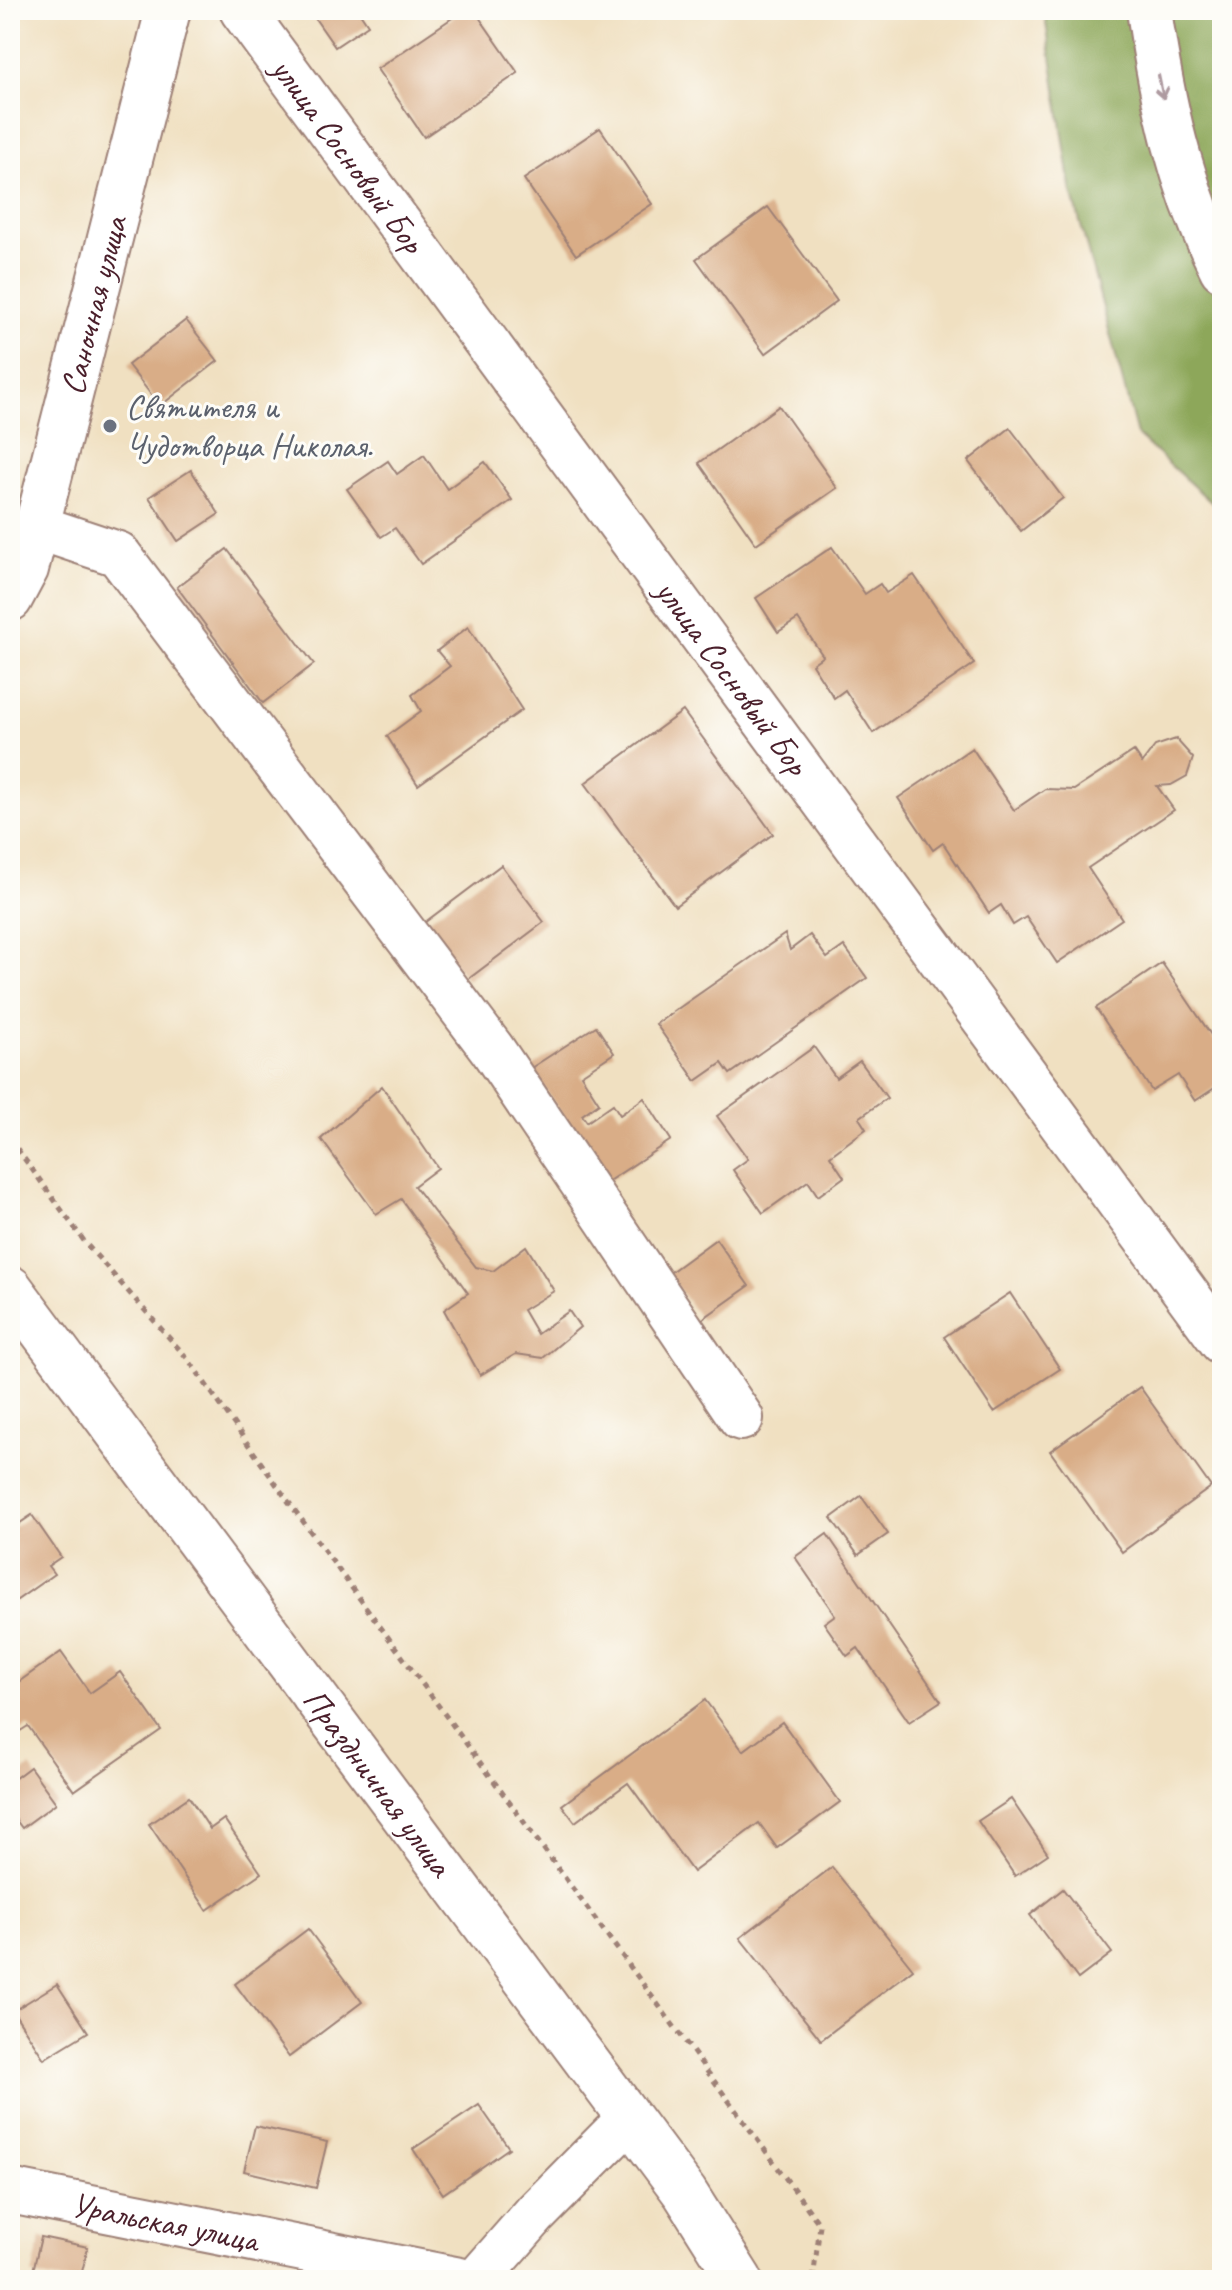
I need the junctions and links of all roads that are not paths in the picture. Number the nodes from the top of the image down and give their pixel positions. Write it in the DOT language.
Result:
graph roads {
  1 [pos="168,10"];
  2 [pos="242,10"];
  3 [pos="1149,10"];
  4 [pos="1222,269"];
  5 [pos="37,527"];
  6 [pos="10,599"];
  7 [pos="10,1288"];
  8 [pos="1222,1342"];
  9 [pos="741,1418"];
  10 [pos="629,2119"];
  11 [pos="10,2191"];
  12 [pos="460,2280"];
  13 [pos="477,2280"];
  14 [pos="740,2280"];
  1 -- 5 [label="street, Саночная улица"];
  2 -- 8 [label="street, улица Сосновый Бор"];
  3 -- 4 [label="street, one-way"];
  5 -- 6 [label="street, Саночная улица"];
  5 -- 9 [label="street"];
  7 -- 10 [label="street, Праздничная улица"];
  10 -- 13 [label="street"];
  10 -- 14 [label="street, Праздничная улица"];
  11 -- 12 [label="street, Уральская улица"];
}
